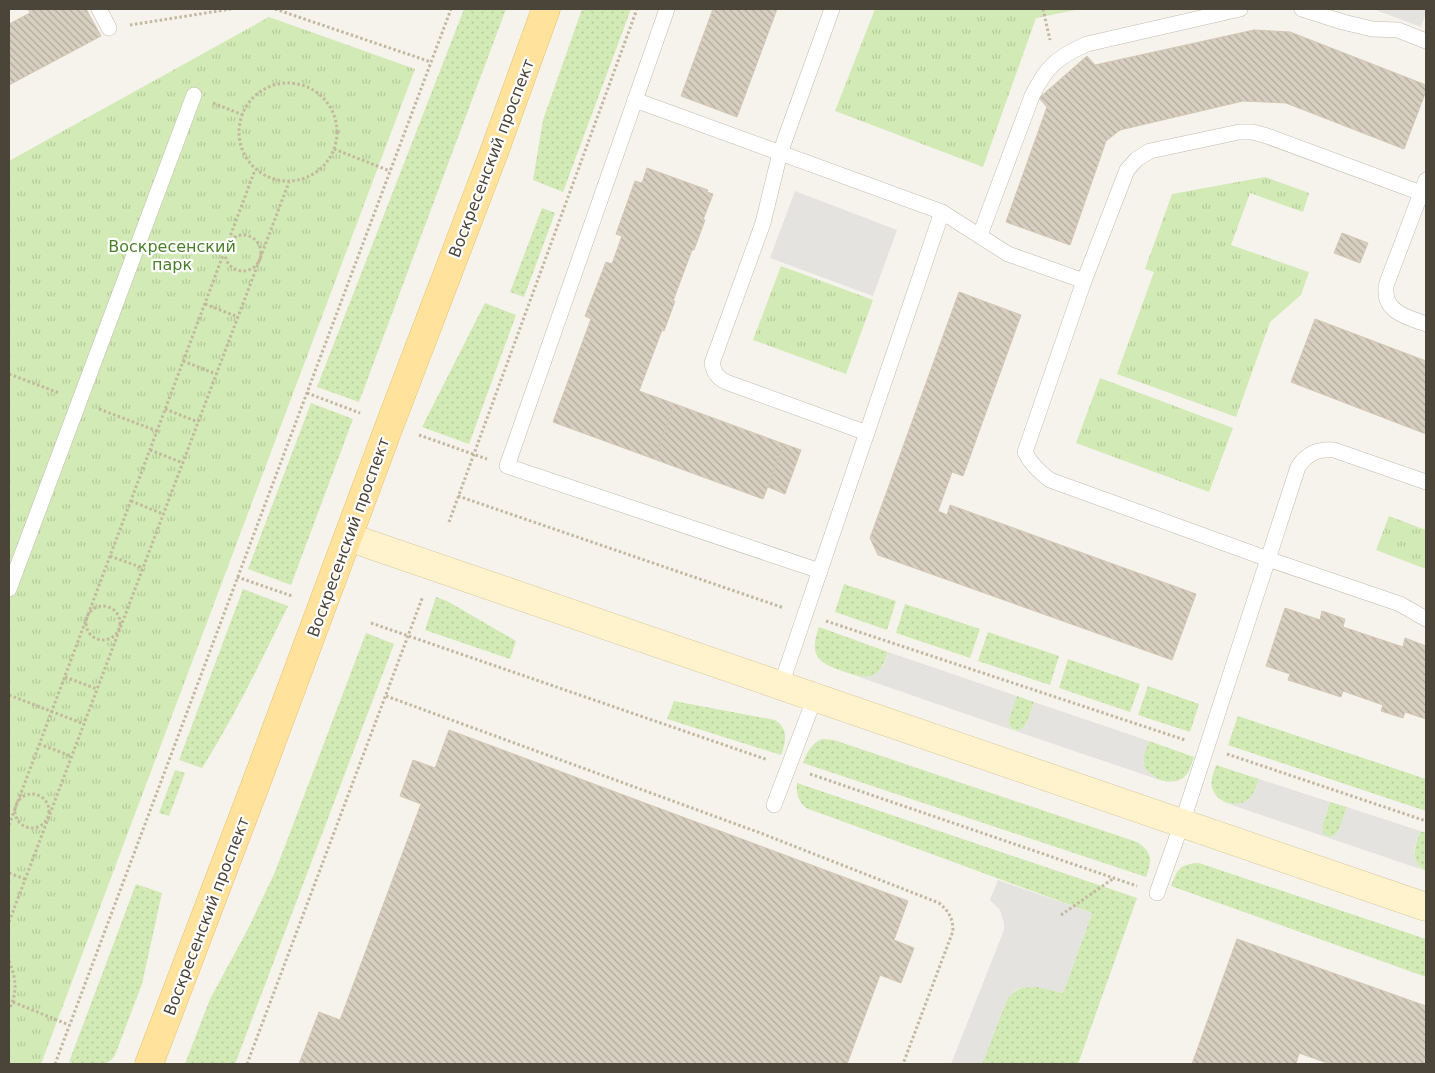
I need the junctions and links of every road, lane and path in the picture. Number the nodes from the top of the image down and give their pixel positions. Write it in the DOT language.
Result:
graph roads {
  1 [pos="99,9"];
  2 [pos="231,9"];
  3 [pos="276,9"];
  4 [pos="451,9"];
  5 [pos="546,9"];
  6 [pos="637,9"];
  7 [pos="667,9"];
  8 [pos="832,9"];
  9 [pos="1043,9"];
  10 [pos="1240,9"];
  11 [pos="1302,9"];
  12 [pos="109,28"];
  13 [pos="1426,41"];
  14 [pos="431,62"];
  15 [pos="1054,62"];
  16 [pos="194,95"];
  17 [pos="635,100"];
  18 [pos="243,115"];
  19 [pos="334,149"];
  20 [pos="780,153"];
  21 [pos="256,170"];
  22 [pos="390,171"];
  23 [pos="289,182"];
  24 [pos="1424,186"];
  25 [pos="942,212"];
  26 [pos="980,235"];
  27 [pos="226,246"];
  28 [pos="260,260"];
  29 [pos="1084,281"];
  30 [pos="204,304"];
  31 [pos="238,317"];
  32 [pos="1426,324"];
  33 [pos="183,361"];
  34 [pos="216,374"];
  35 [pos="307,393"];
  36 [pos="166,409"];
  37 [pos="360,413"];
  38 [pos="198,422"];
  39 [pos="867,433"];
  40 [pos="419,435"];
  41 [pos="150,450"];
  42 [pos="474,454"];
  43 [pos="182,463"];
  44 [pos="507,466"];
  45 [pos="1426,482"];
  46 [pos="458,496"];
  47 [pos="131,501"];
  48 [pos="163,514"];
  49 [pos="449,522"];
  50 [pos="348,536"];
  51 [pos="110,556"];
  52 [pos="1268,559"];
  53 [pos="143,568"];
  54 [pos="820,571"];
  55 [pos="237,577"];
  56 [pos="9,589"];
  57 [pos="292,596"];
  58 [pos="423,596"];
  59 [pos="805,615"];
  60 [pos="88,616"];
  61 [pos="1426,619"];
  62 [pos="371,623"];
  63 [pos="120,628"];
  64 [pos="409,636"];
  65 [pos="65,677"];
  66 [pos="781,684"];
  67 [pos="97,689"];
  68 [pos="9,695"];
  69 [pos="386,696"];
  70 [pos="815,697"];
  71 [pos="52,712"];
  72 [pos="84,724"];
  73 [pos="39,744"];
  74 [pos="1206,747"];
  75 [pos="71,756"];
  76 [pos="16,804"];
  77 [pos="774,805"];
  78 [pos="48,816"];
  79 [pos="1426,821"];
  80 [pos="1182,823"];
  81 [pos="9,825"];
  82 [pos="9,873"];
  83 [pos="1114,878"];
  84 [pos="25,879"];
  85 [pos="1157,892"];
  86 [pos="1426,907"];
  87 [pos="1061,915"];
  88 [pos="9,922"];
  89 [pos="9,960"];
  90 [pos="13,1002"];
  91 [pos="9,1009"];
  92 [pos="70,1025"];
  93 [pos="55,1064"];
  94 [pos="150,1064"];
  95 [pos="247,1064"];
  96 [pos="903,1064"];
  1 -- 12 [label="lane"];
  2 -- 12 [label="path"];
  3 -- 14 [label="path"];
  4 -- 14 [label="path"];
  5 -- 50 [label="main road, Воскресенский проспект"];
  6 -- 42 [label="path"];
  7 -- 17 [label="lane"];
  8 -- 20 [label="lane"];
  9 -- 15 [label="path"];
  10 -- 15 [label="lane"];
  11 -- 13 [label="lane"];
  14 -- 22 [label="path"];
  15 -- 26 [label="lane"];
  16 -- 18 [label="path"];
  16 -- 56 [label="lane"];
  17 -- 20 [label="lane"];
  17 -- 44 [label="lane"];
  18 -- 19 [label="path"];
  18 -- 21 [label="path"];
  19 -- 22 [label="path"];
  19 -- 23 [label="path"];
  20 -- 25 [label="lane"];
  20 -- 39 [label="lane"];
  21 -- 23 [label="path"];
  21 -- 27 [label="path"];
  22 -- 35 [label="path"];
  23 -- 28 [label="path"];
  24 -- 29 [label="lane"];
  24 -- 32 [label="lane"];
  25 -- 26 [label="lane"];
  25 -- 39 [label="lane"];
  26 -- 29 [label="lane"];
  27 -- 28 [label="path"];
  27 -- 28 [label="path"];
  27 -- 30 [label="path"];
  28 -- 31 [label="path"];
  29 -- 52 [label="lane"];
  30 -- 31 [label="path"];
  30 -- 33 [label="path"];
  31 -- 34 [label="path"];
  33 -- 34 [label="path"];
  33 -- 36 [label="path"];
  34 -- 38 [label="path"];
  35 -- 37 [label="path"];
  35 -- 55 [label="path"];
  36 -- 38 [label="path"];
  36 -- 41 [label="path"];
  38 -- 43 [label="path"];
  39 -- 54 [label="lane"];
  40 -- 42 [label="path"];
  41 -- 43 [label="path"];
  41 -- 47 [label="path"];
  42 -- 44 [label="path"];
  42 -- 46 [label="path"];
  43 -- 48 [label="path"];
  44 -- 54 [label="lane"];
  45 -- 52 [label="lane"];
  46 -- 49 [label="path"];
  46 -- 59 [label="path"];
  47 -- 48 [label="path"];
  47 -- 51 [label="path"];
  48 -- 53 [label="path"];
  50 -- 66 [label="main road"];
  50 -- 94 [label="main road, Воскресенский проспект"];
  51 -- 53 [label="path"];
  51 -- 60 [label="path"];
  52 -- 61 [label="lane"];
  52 -- 74 [label="lane"];
  53 -- 63 [label="path"];
  54 -- 59 [label="lane"];
  55 -- 57 [label="path"];
  55 -- 92 [label="path"];
  58 -- 64 [label="path"];
  59 -- 66 [label="lane"];
  59 -- 74 [label="path"];
  60 -- 63 [label="path"];
  60 -- 63 [label="path"];
  60 -- 65 [label="path"];
  62 -- 64 [label="path"];
  63 -- 67 [label="path"];
  64 -- 69 [label="path"];
  65 -- 67 [label="path"];
  65 -- 71 [label="path"];
  66 -- 70 [label="main road"];
  67 -- 72 [label="path"];
  68 -- 71 [label="path"];
  69 -- 95 [label="path"];
  69 -- 96 [label="path"];
  70 -- 77 [label="lane"];
  70 -- 80 [label="main road"];
  71 -- 72 [label="path"];
  71 -- 73 [label="path"];
  72 -- 75 [label="path"];
  73 -- 75 [label="path"];
  73 -- 76 [label="path"];
  74 -- 79 [label="path"];
  74 -- 80 [label="lane"];
  75 -- 78 [label="path"];
  76 -- 78 [label="path"];
  76 -- 78 [label="path"];
  76 -- 81 [label="path"];
  78 -- 84 [label="path"];
  80 -- 85 [label="lane"];
  80 -- 86 [label="main road"];
  82 -- 84 [label="path"];
  83 -- 87 [label="path"];
  84 -- 88 [label="path"];
  89 -- 90 [label="path"];
  90 -- 91 [label="path"];
  90 -- 92 [label="path"];
  92 -- 93 [label="path"];
}
